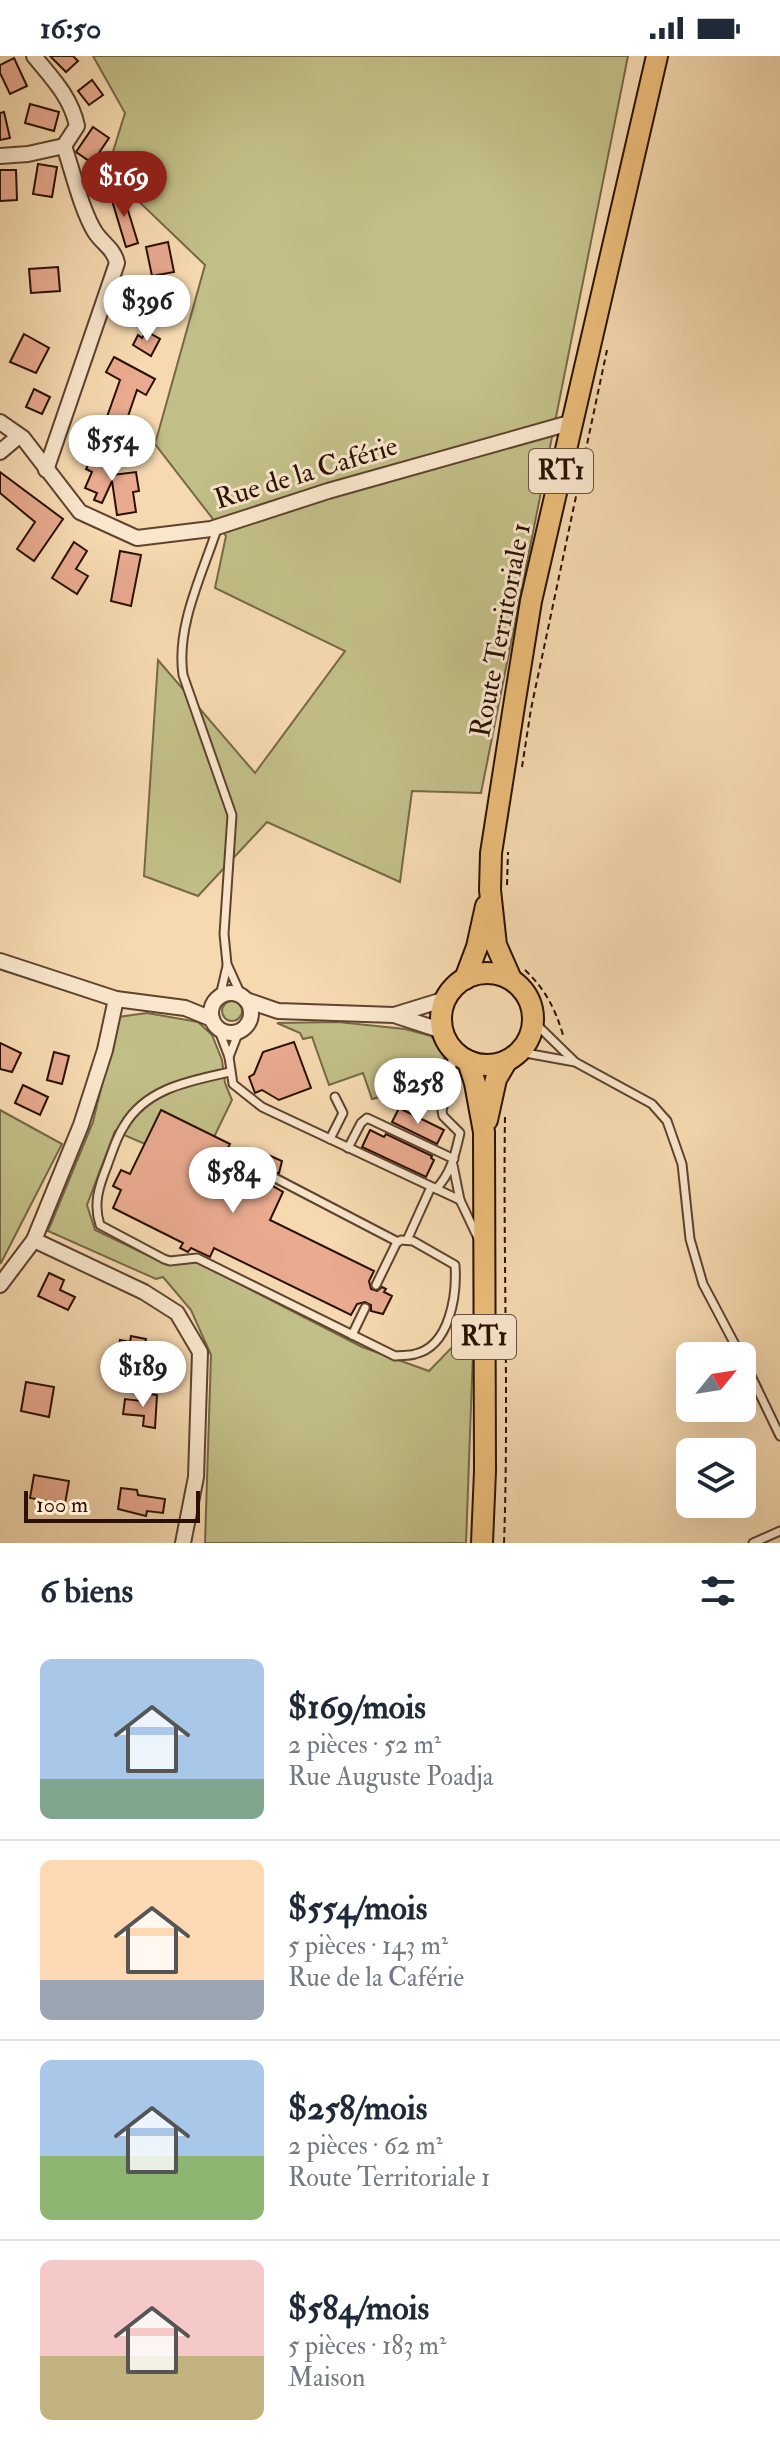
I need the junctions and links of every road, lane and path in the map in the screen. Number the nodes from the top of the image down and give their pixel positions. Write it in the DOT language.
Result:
graph roads {
  1 [pos="34,56"];
  2 [pos="657,56"];
  3 [pos="64,146"];
  4 [pos="0,156"];
  5 [pos="607,350"];
  6 [pos="0,422"];
  7 [pos="573,422"];
  8 [pos="19,436"];
  9 [pos="0,452"];
  10 [pos="46,470"];
  11 [pos="218,527"];
  12 [pos="521,771"];
  13 [pos="508,848"];
  14 [pos="498,892"];
  15 [pos="0,961"];
  16 [pos="227,964"];
  17 [pos="515,972"];
  18 [pos="465,979"];
  19 [pos="244,997"];
  20 [pos="217,998"];
  21 [pos="116,999"];
  22 [pos="446,999"];
  23 [pos="185,1008"];
  24 [pos="278,1011"];
  25 [pos="394,1015"];
  26 [pos="534,1022"];
  27 [pos="215,1024"];
  28 [pos="244,1026"];
  29 [pos="557,1044"];
  30 [pos="454,1047"];
  31 [pos="229,1057"];
  32 [pos="513,1057"];
  33 [pos="575,1062"];
  34 [pos="230,1072"];
  35 [pos="335,1097"];
  36 [pos="506,1107"];
  37 [pos="484,1132"];
  38 [pos="330,1139"];
  39 [pos="348,1148"];
  40 [pos="234,1157"];
  41 [pos="453,1162"];
  42 [pos="253,1167"];
  43 [pos="277,1179"];
  44 [pos="433,1188"];
  45 [pos="460,1200"];
  46 [pos="34,1240"];
  47 [pos="407,1240"];
  48 [pos="397,1242"];
  49 [pos="484,1251"];
  50 [pos="0,1285"];
  51 [pos="376,1285"];
  52 [pos="365,1308"];
  53 [pos="352,1335"];
  54 [pos="734,1342"];
  55 [pos="756,1386"];
  56 [pos="780,1436"];
  57 [pos="780,1531"];
  58 [pos="183,1543"];
  59 [pos="482,1543"];
  60 [pos="504,1543"];
  61 [pos="753,1543"];
  1 -- 3 [label="street"];
  2 -- 7 [label="main road, Route Territoriale 1 / RT1"];
  3 -- 4 [label="street"];
  3 -- 10 [label="street"];
  5 -- 12 [label="path"];
  6 -- 8 [label="street, Rue de la Caférie"];
  7 -- 11 [label="street, Rue de la Caférie"];
  7 -- 14 [label="main road, Route Territoriale 1 / RT1"];
  8 -- 9 [label="street"];
  8 -- 10 [label="street, Rue de la Caférie"];
  10 -- 11 [label="street, Rue de la Caférie"];
  11 -- 16 [label="lane"];
  13 -- 14 [label="path"];
  14 -- 17 [label="main road, Route Territoriale 1 / RT1"];
  14 -- 18 [label="main road, Route Territoriale 1 / RT1"];
  15 -- 21 [label="street"];
  16 -- 19 [label="lane"];
  16 -- 20 [label="lane"];
  17 -- 18 [label="main road"];
  17 -- 26 [label="main road"];
  17 -- 29 [label="path"];
  18 -- 22 [label="main road"];
  19 -- 20 [label="street"];
  19 -- 24 [label="street"];
  19 -- 28 [label="street"];
  20 -- 23 [label="street"];
  20 -- 27 [label="street"];
  21 -- 23 [label="street"];
  21 -- 46 [label="street"];
  22 -- 25 [label="street"];
  22 -- 30 [label="main road"];
  23 -- 27 [label="street"];
  24 -- 25 [label="street"];
  24 -- 28 [label="street"];
  25 -- 30 [label="street"];
  26 -- 29 [label="lane"];
  26 -- 32 [label="main road"];
  27 -- 28 [label="street"];
  27 -- 31 [label="lane"];
  28 -- 31 [label="lane"];
  29 -- 33 [label="lane"];
  30 -- 32 [label="main road"];
  30 -- 37 [label="main road, RT1"];
  30 -- 41 [label="lane"];
  31 -- 34 [label="lane"];
  32 -- 33 [label="lane"];
  32 -- 37 [label="main road, RT1"];
  33 -- 54 [label="lane"];
  34 -- 38 [label="lane"];
  34 -- 53 [label="lane"];
  35 -- 38 [label="lane"];
  36 -- 60 [label="path"];
  37 -- 49 [label="main road, RT1"];
  38 -- 39 [label="lane"];
  39 -- 41 [label="lane"];
  39 -- 44 [label="lane"];
  40 -- 42 [label="lane"];
  41 -- 44 [label="lane"];
  41 -- 45 [label="lane"];
  43 -- 48 [label="lane"];
  44 -- 45 [label="lane"];
  44 -- 47 [label="lane"];
  45 -- 49 [label="lane"];
  46 -- 50 [label="street"];
  46 -- 58 [label="street"];
  47 -- 48 [label="lane"];
  47 -- 53 [label="lane"];
  48 -- 51 [label="lane"];
  49 -- 59 [label="main road, RT1"];
  52 -- 53 [label="lane"];
  55 -- 56 [label="lane"];
  57 -- 61 [label="lane"];
}
